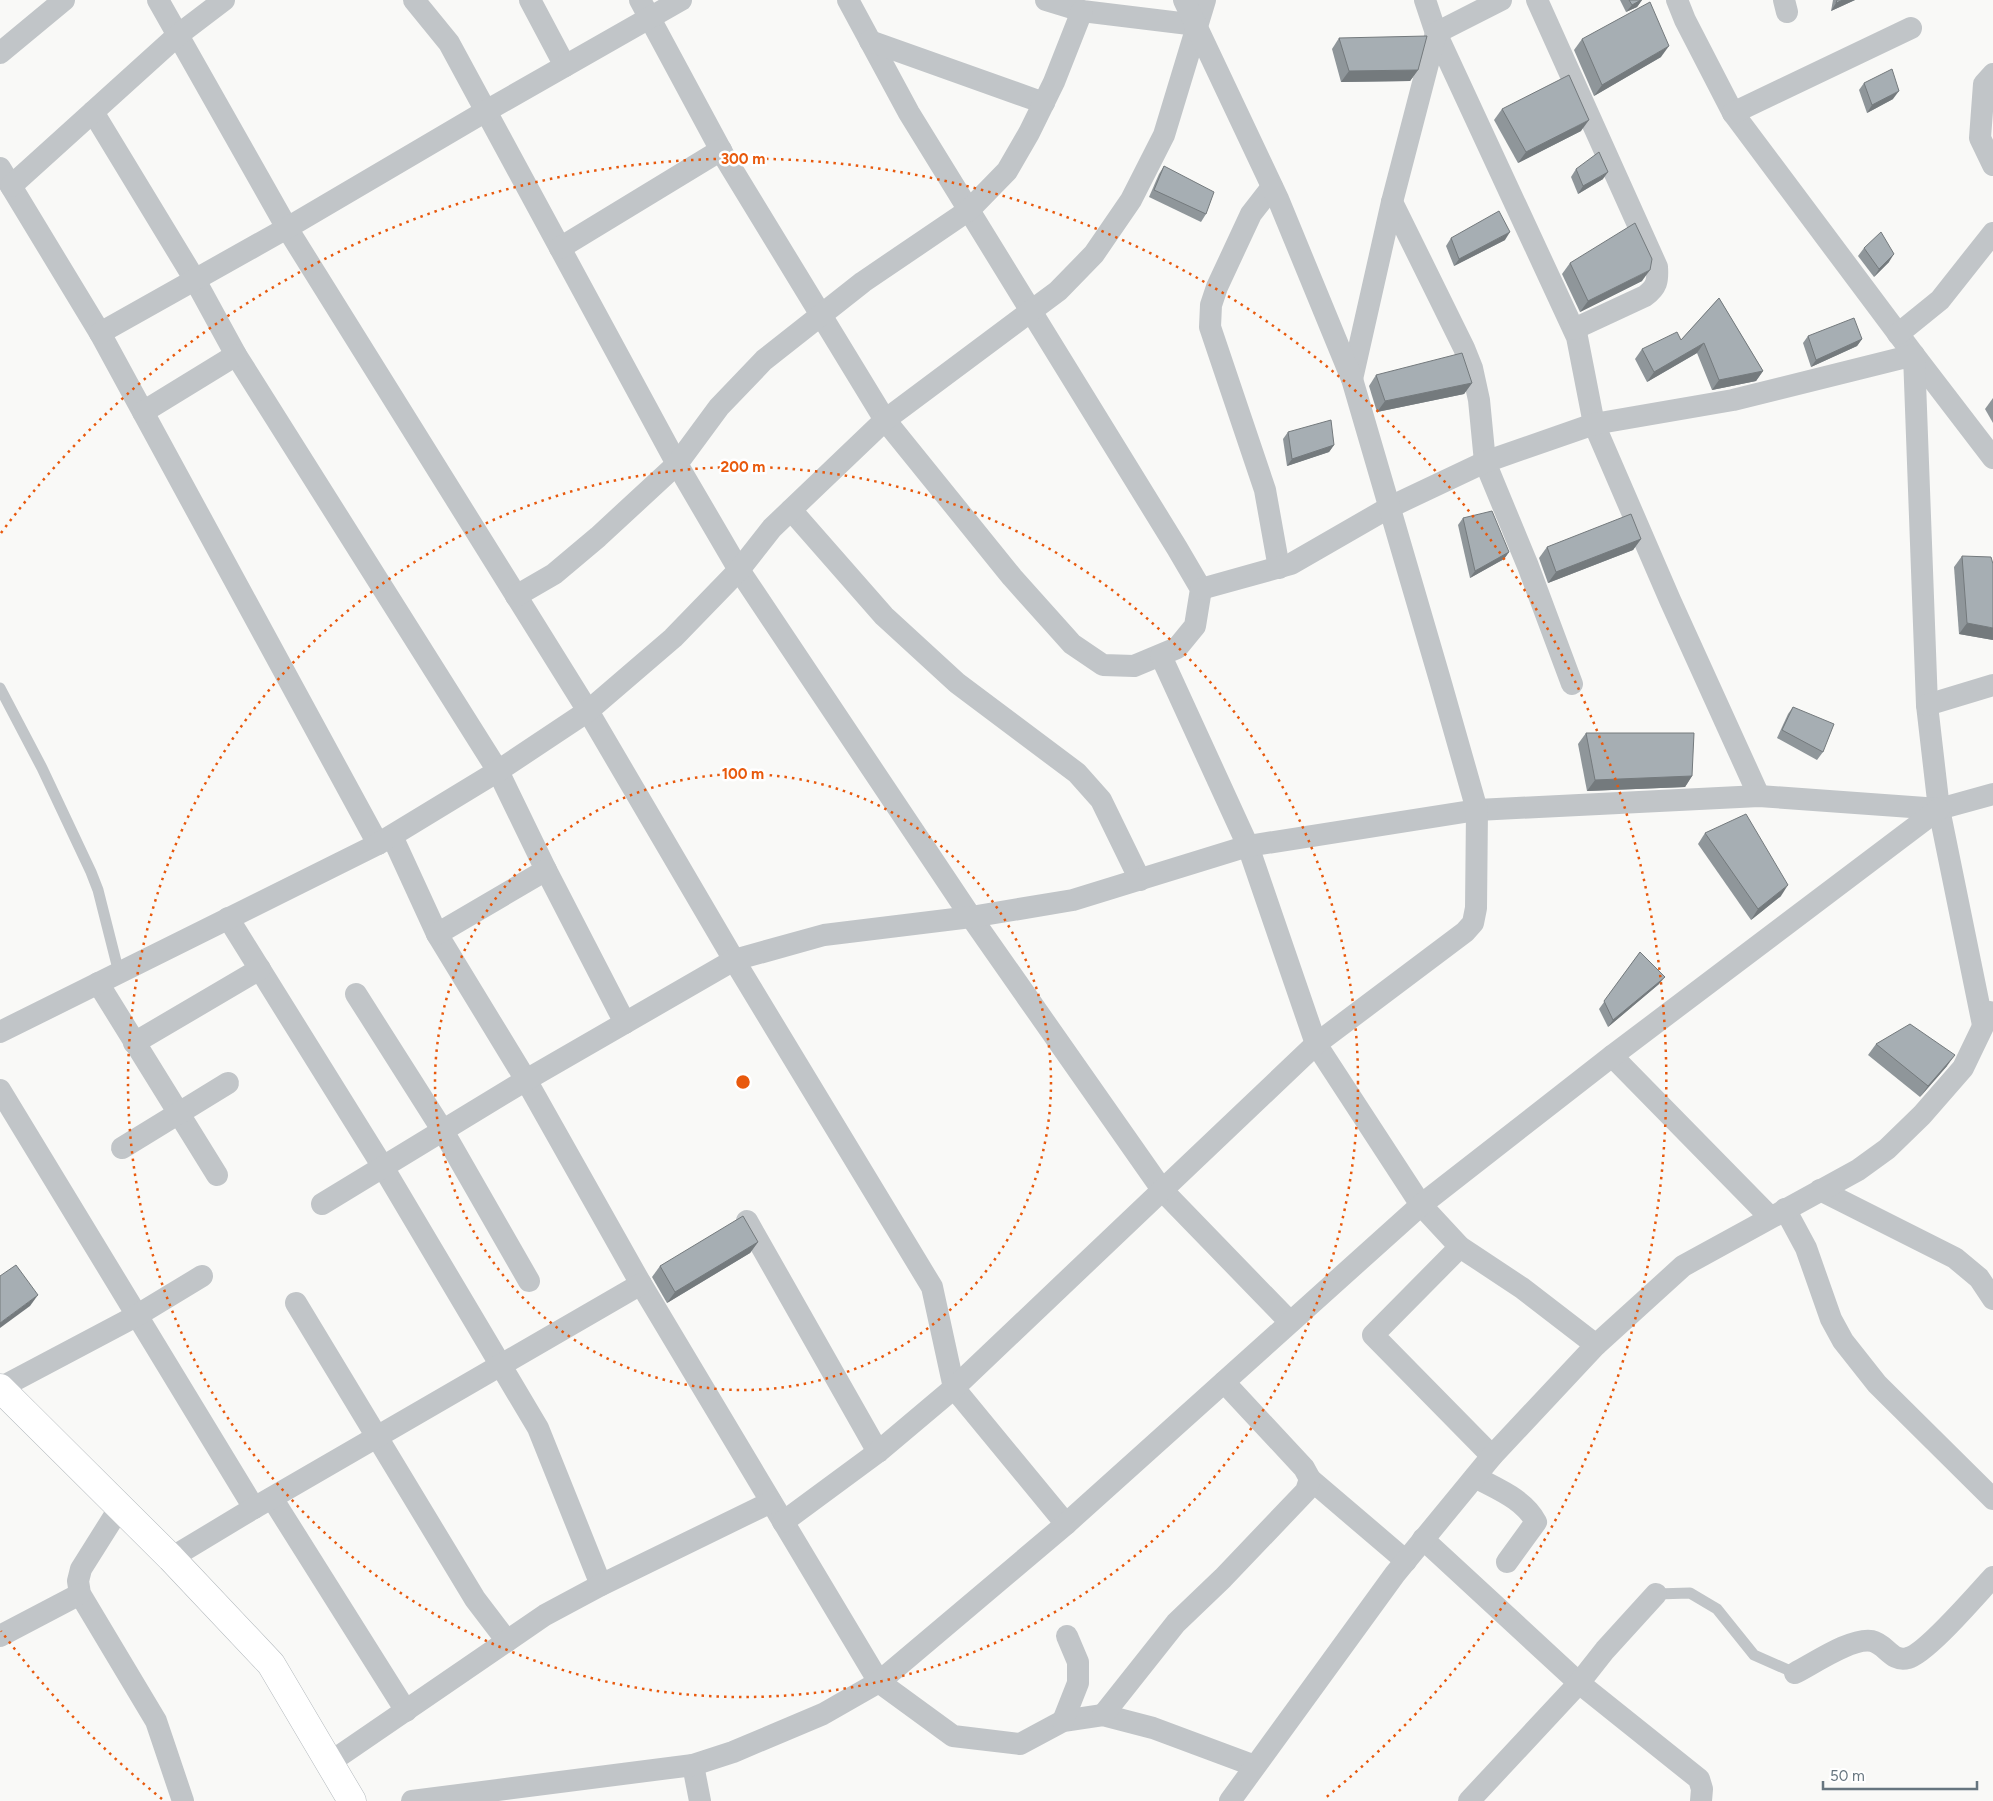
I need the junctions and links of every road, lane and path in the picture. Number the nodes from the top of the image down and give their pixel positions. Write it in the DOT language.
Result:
graph roads {
  1 [pos="64,0"];
  2 [pos="158,0"];
  3 [pos="224,0"];
  4 [pos="414,0"];
  5 [pos="530,0"];
  6 [pos="681,0"];
  7 [pos="848,0"];
  8 [pos="1046,0"];
  9 [pos="1184,0"];
  10 [pos="1204,0"];
  11 [pos="1425,0"];
  12 [pos="1501,0"];
  13 [pos="1537,0"];
  14 [pos="1677,0"];
  15 [pos="646,9"];
  16 [pos="1082,11"];
  17 [pos="1197,25"];
  18 [pos="1911,28"];
  19 [pos="1436,33"];
  20 [pos="178,35"];
  21 [pos="870,42"];
  22 [pos="0,53"];
  23 [pos="565,66"];
  24 [pos="1993,74"];
  25 [pos="1044,103"];
  26 [pos="486,111"];
  27 [pos="93,112"];
  28 [pos="1733,113"];
  29 [pos="721,150"];
  30 [pos="1993,165"];
  31 [pos="5,177"];
  32 [pos="1272,186"];
  33 [pos="1392,202"];
  34 [pos="969,210"];
  35 [pos="288,228"];
  36 [pos="1993,233"];
  37 [pos="560,248"];
  38 [pos="195,280"];
  39 [pos="1032,312"];
  40 [pos="821,315"];
  41 [pos="1574,329"];
  42 [pos="100,333"];
  43 [pos="1898,334"];
  44 [pos="236,355"];
  45 [pos="1914,355"];
  46 [pos="1352,379"];
  47 [pos="143,412"];
  48 [pos="885,420"];
  49 [pos="1594,424"];
  50 [pos="1993,458"];
  51 [pos="1485,462"];
  52 [pos="677,464"];
  53 [pos="1390,507"];
  54 [pos="791,510"];
  55 [pos="1279,568"];
  56 [pos="739,570"];
  57 [pos="1201,589"];
  58 [pos="516,596"];
  59 [pos="1161,656"];
  60 [pos="1572,684"];
  61 [pos="1993,685"];
  62 [pos="0,688"];
  63 [pos="1927,705"];
  64 [pos="588,711"];
  65 [pos="498,770"];
  66 [pos="1993,794"];
  67 [pos="1760,796"];
  68 [pos="1939,809"];
  69 [pos="1477,810"];
  70 [pos="385,840"];
  71 [pos="1248,846"];
  72 [pos="546,870"];
  73 [pos="1140,880"];
  74 [pos="971,917"];
  75 [pos="228,918"];
  76 [pos="437,934"];
  77 [pos="734,960"];
  78 [pos="260,969"];
  79 [pos="119,973"];
  80 [pos="98,983"];
  81 [pos="356,994"];
  82 [pos="1988,1017"];
  83 [pos="625,1023"];
  84 [pos="0,1032"];
  85 [pos="134,1043"];
  86 [pos="1316,1044"];
  87 [pos="1612,1056"];
  88 [pos="526,1080"];
  89 [pos="228,1083"];
  90 [pos="0,1090"];
  91 [pos="178,1114"];
  92 [pos="443,1131"];
  93 [pos="122,1148"];
  94 [pos="383,1167"];
  95 [pos="217,1175"];
  96 [pos="1820,1190"];
  97 [pos="1163,1191"];
  98 [pos="322,1204"];
  99 [pos="1421,1205"];
  100 [pos="1778,1213"];
  101 [pos="747,1221"];
  102 [pos="1460,1247"];
  103 [pos="1986,1274"];
  104 [pos="202,1276"];
  105 [pos="529,1281"];
  106 [pos="641,1284"];
  107 [pos="1993,1299"];
  108 [pos="296,1303"];
  109 [pos="136,1316"];
  110 [pos="1290,1322"];
  111 [pos="1596,1344"];
  112 [pos="500,1365"];
  113 [pos="1224,1382"];
  114 [pos="0,1388"];
  115 [pos="954,1388"];
  116 [pos="378,1436"];
  117 [pos="878,1452"];
  118 [pos="1492,1456"];
  119 [pos="1475,1477"];
  120 [pos="1310,1479"];
  121 [pos="1993,1499"];
  122 [pos="771,1502"];
  123 [pos="263,1503"];
  124 [pos="120,1507"];
  125 [pos="783,1522"];
  126 [pos="1066,1524"];
  127 [pos="1423,1539"];
  128 [pos="171,1558"];
  129 [pos="1406,1561"];
  130 [pos="1506,1562"];
  131 [pos="1993,1577"];
  132 [pos="601,1585"];
  133 [pos="80,1594"];
  134 [pos="1656,1594"];
  135 [pos="0,1636"];
  136 [pos="1067,1636"];
  137 [pos="507,1641"];
  138 [pos="1795,1673"];
  139 [pos="879,1682"];
  140 [pos="1579,1683"];
  141 [pos="406,1711"];
  142 [pos="1103,1715"];
  143 [pos="1063,1721"];
  144 [pos="329,1763"];
  145 [pos="693,1765"];
  146 [pos="1255,1766"];
  147 [pos="182,1801"];
  148 [pos="352,1801"];
  149 [pos="412,1801"];
  150 [pos="700,1801"];
  151 [pos="1230,1801"];
  152 [pos="1469,1801"];
  153 [pos="1701,1801"];
  1 -- 22 [label="street"];
  2 -- 20 [label="street"];
  3 -- 20 [label="street"];
  4 -- 26 [label="street"];
  5 -- 23 [label="street"];
  6 -- 15 [label="street"];
  7 -- 21 [label="street"];
  8 -- 16 [label="street"];
  9 -- 17 [label="street"];
  10 -- 17 [label="street"];
  11 -- 19 [label="street"];
  12 -- 19 [label="street"];
  13 -- 41 [label="street"];
  14 -- 28 [label="street"];
  15 -- 23 [label="street"];
  15 -- 29 [label="street"];
  16 -- 17 [label="street"];
  16 -- 25 [label="street"];
  17 -- 32 [label="street"];
  17 -- 39 [label="street"];
  18 -- 28 [label="street"];
  19 -- 33 [label="street"];
  19 -- 41 [label="street"];
  20 -- 27 [label="street"];
  20 -- 35 [label="street"];
  21 -- 25 [label="street"];
  21 -- 34 [label="street"];
  23 -- 26 [label="street"];
  24 -- 30 [label="street"];
  25 -- 34 [label="street"];
  26 -- 35 [label="street"];
  26 -- 37 [label="street"];
  27 -- 31 [label="street"];
  27 -- 38 [label="street"];
  28 -- 43 [label="street"];
  29 -- 37 [label="street"];
  29 -- 40 [label="street"];
  31 -- 42 [label="street"];
  32 -- 46 [label="street"];
  32 -- 55 [label="street"];
  33 -- 46 [label="street"];
  33 -- 51 [label="street"];
  34 -- 39 [label="street"];
  34 -- 40 [label="street"];
  35 -- 38 [label="street"];
  35 -- 58 [label="street"];
  36 -- 43 [label="street"];
  37 -- 52 [label="street"];
  38 -- 42 [label="street"];
  38 -- 44 [label="street"];
  39 -- 48 [label="street"];
  39 -- 57 [label="street"];
  40 -- 48 [label="street"];
  40 -- 52 [label="street"];
  41 -- 49 [label="street"];
  42 -- 47 [label="street"];
  43 -- 45 [label="street"];
  44 -- 47 [label="street"];
  44 -- 65 [label="street"];
  45 -- 49 [label="street"];
  45 -- 50 [label="street"];
  45 -- 63 [label="street"];
  46 -- 53 [label="street"];
  47 -- 70 [label="street"];
  48 -- 54 [label="street"];
  48 -- 59 [label="street"];
  49 -- 51 [label="street"];
  49 -- 67 [label="street"];
  51 -- 53 [label="street"];
  51 -- 60 [label="street"];
  52 -- 56 [label="street"];
  52 -- 58 [label="street"];
  53 -- 55 [label="street"];
  53 -- 69 [label="street"];
  54 -- 56 [label="street"];
  54 -- 73 [label="street"];
  55 -- 57 [label="street"];
  56 -- 64 [label="street"];
  56 -- 74 [label="street"];
  57 -- 59 [label="street"];
  58 -- 64 [label="street"];
  59 -- 71 [label="street"];
  61 -- 63 [label="street"];
  62 -- 79 [label="lane"];
  63 -- 68 [label="street"];
  64 -- 65 [label="street"];
  64 -- 77 [label="street"];
  65 -- 70 [label="street"];
  65 -- 72 [label="street"];
  66 -- 68 [label="street"];
  67 -- 68 [label="street"];
  67 -- 69 [label="street"];
  68 -- 82 [label="street"];
  68 -- 87 [label="street"];
  69 -- 71 [label="street"];
  69 -- 86 [label="street"];
  70 -- 75 [label="street"];
  70 -- 76 [label="street"];
  71 -- 73 [label="street"];
  71 -- 86 [label="street"];
  72 -- 76 [label="street"];
  72 -- 83 [label="street"];
  73 -- 74 [label="street"];
  74 -- 77 [label="street"];
  74 -- 97 [label="street"];
  75 -- 78 [label="street"];
  75 -- 79 [label="street"];
  76 -- 88 [label="street"];
  77 -- 83 [label="street"];
  77 -- 115 [label="street"];
  78 -- 85 [label="street"];
  78 -- 94 [label="street"];
  79 -- 80 [label="street"];
  80 -- 84 [label="street"];
  80 -- 85 [label="street"];
  81 -- 92 [label="street"];
  82 -- 96 [label="street"];
  83 -- 88 [label="street"];
  85 -- 91 [label="street"];
  86 -- 97 [label="street"];
  86 -- 99 [label="street"];
  87 -- 99 [label="street"];
  87 -- 100 [label="street"];
  88 -- 92 [label="street"];
  88 -- 106 [label="street"];
  89 -- 91 [label="street"];
  90 -- 109 [label="street"];
  91 -- 93 [label="street"];
  91 -- 95 [label="street"];
  92 -- 94 [label="street"];
  92 -- 105 [label="street"];
  94 -- 98 [label="street"];
  94 -- 112 [label="street"];
  96 -- 100 [label="street"];
  96 -- 103 [label="street"];
  97 -- 110 [label="street"];
  97 -- 115 [label="street"];
  99 -- 102 [label="street"];
  99 -- 110 [label="street"];
  100 -- 111 [label="street"];
  100 -- 121 [label="street"];
  101 -- 117 [label="street"];
  102 -- 111 [label="street"];
  102 -- 118 [label="street"];
  103 -- 107 [label="street"];
  104 -- 109 [label="street"];
  106 -- 112 [label="street"];
  106 -- 122 [label="street"];
  108 -- 116 [label="street"];
  109 -- 114 [label="street"];
  109 -- 123 [label="street"];
  110 -- 113 [label="street"];
  111 -- 118 [label="street"];
  112 -- 116 [label="street"];
  112 -- 132 [label="street"];
  113 -- 120 [label="street"];
  113 -- 126 [label="street"];
  114 -- 124 [label="street"];
  115 -- 117 [label="street"];
  115 -- 126 [label="street"];
  116 -- 123 [label="street"];
  116 -- 137 [label="street"];
  117 -- 125 [label="street"];
  118 -- 119 [label="street"];
  119 -- 127 [label="street"];
  119 -- 130 [label="street"];
  120 -- 129 [label="street"];
  120 -- 142 [label="street"];
  122 -- 125 [label="street"];
  122 -- 132 [label="street"];
  123 -- 128 [label="street"];
  123 -- 141 [label="street"];
  124 -- 128 [label="street"];
  124 -- 133 [label="street"];
  125 -- 139 [label="street"];
  126 -- 139 [label="street"];
  127 -- 129 [label="street"];
  127 -- 140 [label="street"];
  128 -- 144 [label="street"];
  129 -- 146 [label="street"];
  131 -- 138 [label="street"];
  132 -- 137 [label="street"];
  133 -- 135 [label="street"];
  133 -- 147 [label="street"];
  134 -- 138 [label="lane"];
  134 -- 140 [label="street"];
  136 -- 143 [label="street"];
  137 -- 141 [label="street"];
  139 -- 143 [label="street"];
  139 -- 145 [label="street"];
  140 -- 152 [label="street"];
  140 -- 153 [label="street"];
  141 -- 144 [label="street"];
  142 -- 143 [label="street"];
  142 -- 146 [label="street"];
  144 -- 148 [label="street"];
  145 -- 149 [label="street"];
  145 -- 150 [label="street"];
  146 -- 151 [label="street"];
}
